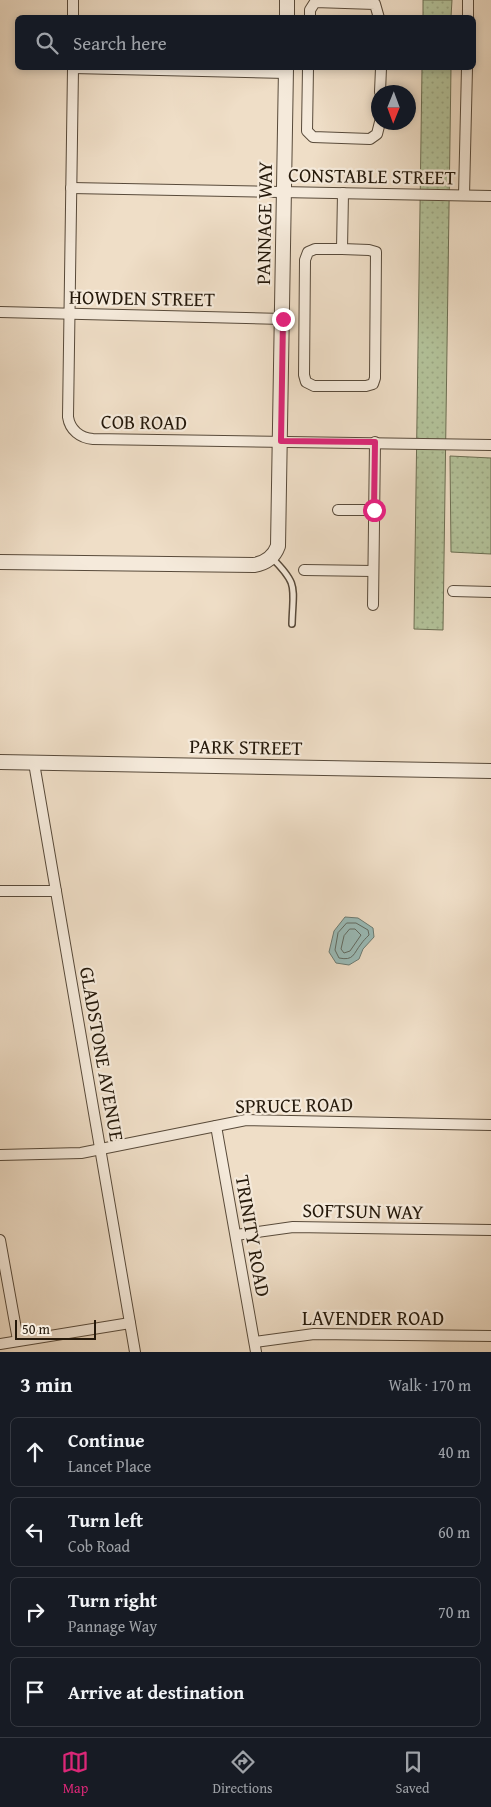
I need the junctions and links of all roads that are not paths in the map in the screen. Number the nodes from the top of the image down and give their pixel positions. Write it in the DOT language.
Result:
graph roads {
  1 [pos="73,0"];
  2 [pos="287,0"];
  3 [pos="468,0"];
  4 [pos="345,1"];
  5 [pos="73,15"];
  6 [pos="287,15"];
  7 [pos="310,15"];
  8 [pos="378,15"];
  9 [pos="468,15"];
  10 [pos="73,70"];
  11 [pos="286,70"];
  12 [pos="308,70"];
  13 [pos="381,70"];
  14 [pos="467,70"];
  15 [pos="380,85"];
  16 [pos="378,130"];
  17 [pos="72,188"];
  18 [pos="285,192"];
  19 [pos="343,193"];
  20 [pos="464,195"];
  21 [pos="491,196"];
  22 [pos="342,249"];
  23 [pos="0,312"];
  24 [pos="70,314"];
  25 [pos="283,319"];
  26 [pos="281,441"];
  27 [pos="375,442"];
  28 [pos="491,445"];
  29 [pos="338,510"];
  30 [pos="374,510"];
  31 [pos="272,557"];
  32 [pos="0,562"];
  33 [pos="304,570"];
  34 [pos="374,571"];
  35 [pos="453,591"];
  36 [pos="491,592"];
  37 [pos="373,606"];
  38 [pos="292,624"];
  39 [pos="0,762"];
  40 [pos="34,763"];
  41 [pos="491,771"];
  42 [pos="0,891"];
  43 [pos="56,891"];
  44 [pos="491,1125"];
  45 [pos="216,1126"];
  46 [pos="100,1148"];
  47 [pos="0,1155"];
  48 [pos="491,1230"];
  49 [pos="236,1236"];
  50 [pos="0,1240"];
  51 [pos="130,1323"];
  52 [pos="491,1336"];
  53 [pos="18,1340"];
  54 [pos="0,1344"];
  55 [pos="255,1347"];
  56 [pos="135,1352"];
  1 -- 5 [label="street"];
  2 -- 6 [label="street"];
  3 -- 9 [label="street"];
  4 -- 7 [label="street"];
  4 -- 8 [label="street"];
  10 -- 17 [label="street, COB ROAD"];
  11 -- 18 [label="street, PANNAGE WAY"];
  12 -- 16 [label="street"];
  13 -- 15 [label="street"];
  14 -- 20 [label="street"];
  17 -- 18 [label="street, CONSTABLE STREET"];
  17 -- 24 [label="street, COB ROAD"];
  18 -- 19 [label="street, CONSTABLE STREET"];
  18 -- 25 [label="street, PANNAGE WAY"];
  19 -- 20 [label="street, CONSTABLE STREET"];
  19 -- 22 [label="street"];
  20 -- 21 [label="street, CONSTABLE STREET"];
  22 -- 22 [label="street"];
  23 -- 24 [label="street, HOWDEN STREET"];
  24 -- 25 [label="street, HOWDEN STREET"];
  24 -- 26 [label="street, COB ROAD"];
  25 -- 26 [label="street, PANNAGE WAY"];
  26 -- 27 [label="street, COB ROAD"];
  26 -- 31 [label="street, PANNAGE WAY"];
  27 -- 28 [label="street, COB ROAD"];
  27 -- 30 [label="street"];
  29 -- 30 [label="street"];
  30 -- 34 [label="street"];
  31 -- 32 [label="street"];
  31 -- 38 [label="lane"];
  33 -- 34 [label="street"];
  34 -- 37 [label="street"];
  35 -- 36 [label="street"];
  39 -- 40 [label="street, PARK STREET"];
  40 -- 41 [label="street, PARK STREET"];
  40 -- 43 [label="street, GLADSTONE AVENUE"];
  42 -- 43 [label="street"];
  43 -- 46 [label="street, GLADSTONE AVENUE"];
  44 -- 45 [label="street, SPRUCE ROAD"];
  45 -- 46 [label="street, SPRUCE ROAD"];
  45 -- 49 [label="street, TRINITY ROAD"];
  46 -- 47 [label="street, SPRUCE ROAD"];
  46 -- 51 [label="street, GLADSTONE AVENUE"];
  48 -- 49 [label="street, SOFTSUN WAY"];
  49 -- 55 [label="street, TRINITY ROAD"];
  50 -- 53 [label="street"];
  51 -- 53 [label="street"];
  51 -- 56 [label="street, GLADSTONE AVENUE"];
  52 -- 55 [label="street, LAVENDER ROAD"];
  53 -- 54 [label="street"];
}
